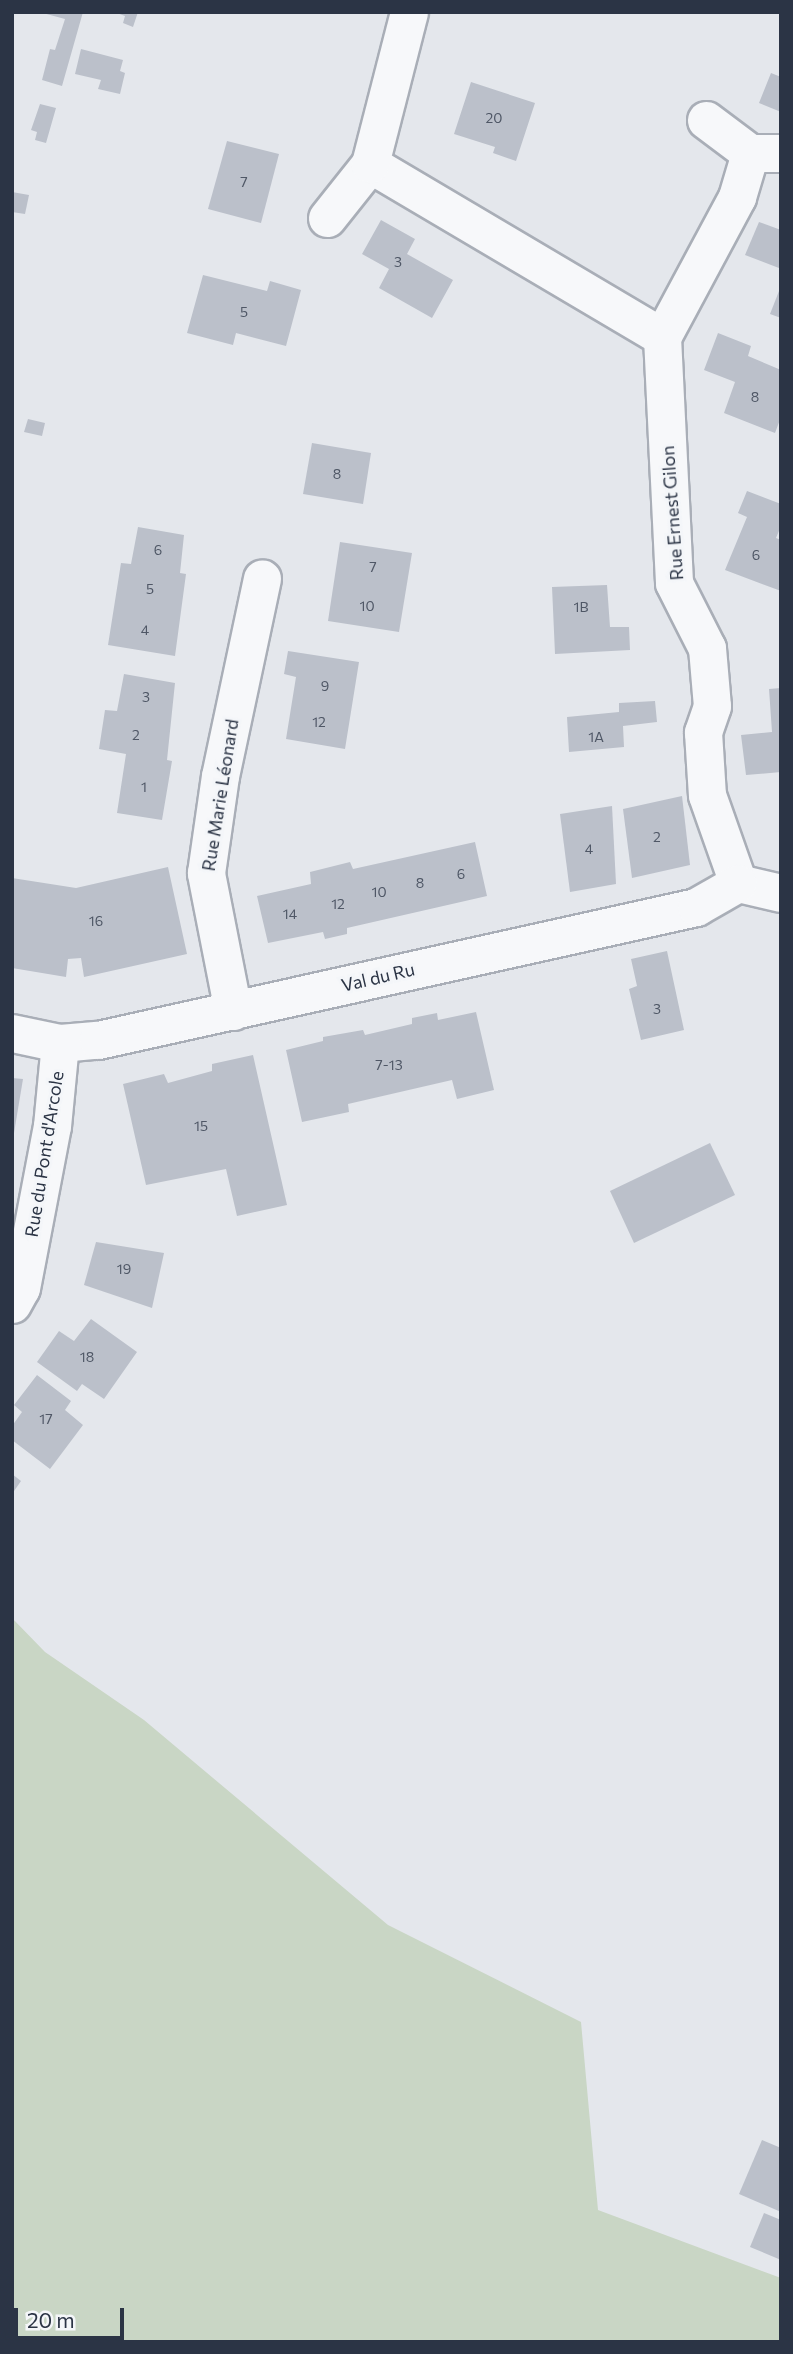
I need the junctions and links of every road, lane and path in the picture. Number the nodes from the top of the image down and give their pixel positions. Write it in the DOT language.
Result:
graph roads {
  1 [pos="409,12"];
  2 [pos="706,120"];
  3 [pos="766,153"];
  4 [pos="370,164"];
  5 [pos="327,218"];
  6 [pos="662,337"];
  7 [pos="262,578"];
  8 [pos="738,883"];
  9 [pos="781,893"];
  10 [pos="233,1011"];
  11 [pos="12,1033"];
  12 [pos="60,1043"];
  13 [pos="12,1304"];
  1 -- 4 [label="street"];
  2 -- 3 [label="street"];
  3 -- 6 [label="street"];
  4 -- 5 [label="street"];
  4 -- 6 [label="street"];
  6 -- 8 [label="street, Rue Ernest Gilon"];
  7 -- 10 [label="street, Rue Marie Léonard"];
  8 -- 9 [label="street"];
  8 -- 10 [label="street, Val du Ru"];
  10 -- 12 [label="street, Val du Ru"];
  11 -- 12 [label="street, Val du Ru"];
  12 -- 13 [label="street, Rue du Pont d'Arcole"];
}
